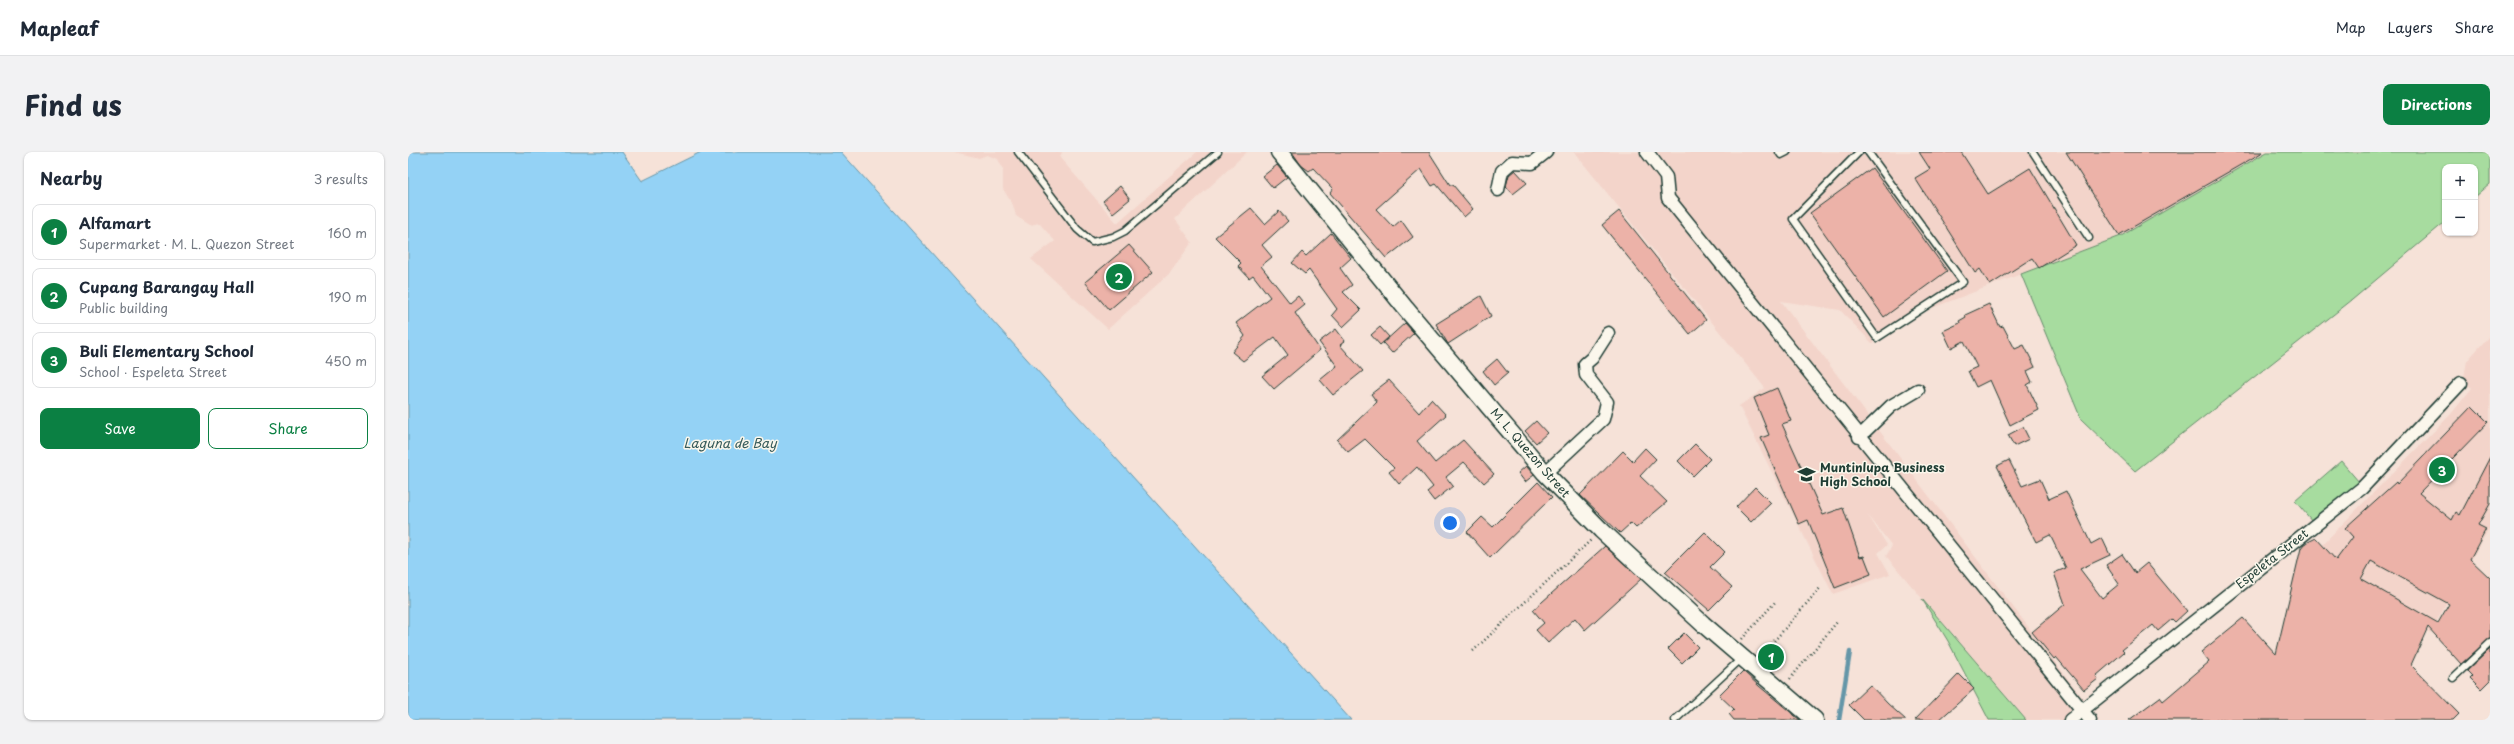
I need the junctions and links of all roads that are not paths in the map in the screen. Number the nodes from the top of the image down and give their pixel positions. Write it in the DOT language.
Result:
graph roads {
  1 [pos="1018,152"];
  2 [pos="1218,152"];
  3 [pos="1279,152"];
  4 [pos="1546,152"];
  5 [pos="1647,152"];
  6 [pos="1779,152"];
  7 [pos="1787,152"];
  8 [pos="1859,152"];
  9 [pos="1868,152"];
  10 [pos="2033,152"];
  11 [pos="1498,190"];
  12 [pos="2089,238"];
  13 [pos="1608,333"];
  14 [pos="2461,383"];
  15 [pos="1918,390"];
  16 [pos="1858,437"];
  17 [pos="1544,473"];
  18 [pos="2490,643"];
  19 [pos="1742,658"];
  20 [pos="2453,678"];
  21 [pos="2081,709"];
  22 [pos="1675,720"];
  23 [pos="1815,720"];
  24 [pos="2070,720"];
  25 [pos="2090,720"];
  1 -- 2 [label="lane"];
  3 -- 17 [label="main road, M. L. Quezon Street"];
  4 -- 11 [label="street"];
  5 -- 16 [label="street"];
  6 -- 7 [label="lane"];
  8 -- 9 [label="lane"];
  10 -- 12 [label="lane"];
  13 -- 17 [label="street"];
  14 -- 21 [label="street, Espeleta Street"];
  15 -- 16 [label="street"];
  16 -- 21 [label="street"];
  17 -- 19 [label="main road, M. L. Quezon Street"];
  18 -- 20 [label="lane"];
  19 -- 22 [label="lane"];
  19 -- 23 [label="main road, M. L. Quezon Street"];
  21 -- 24 [label="street, Espeleta Street"];
  21 -- 25 [label="street"];
}
